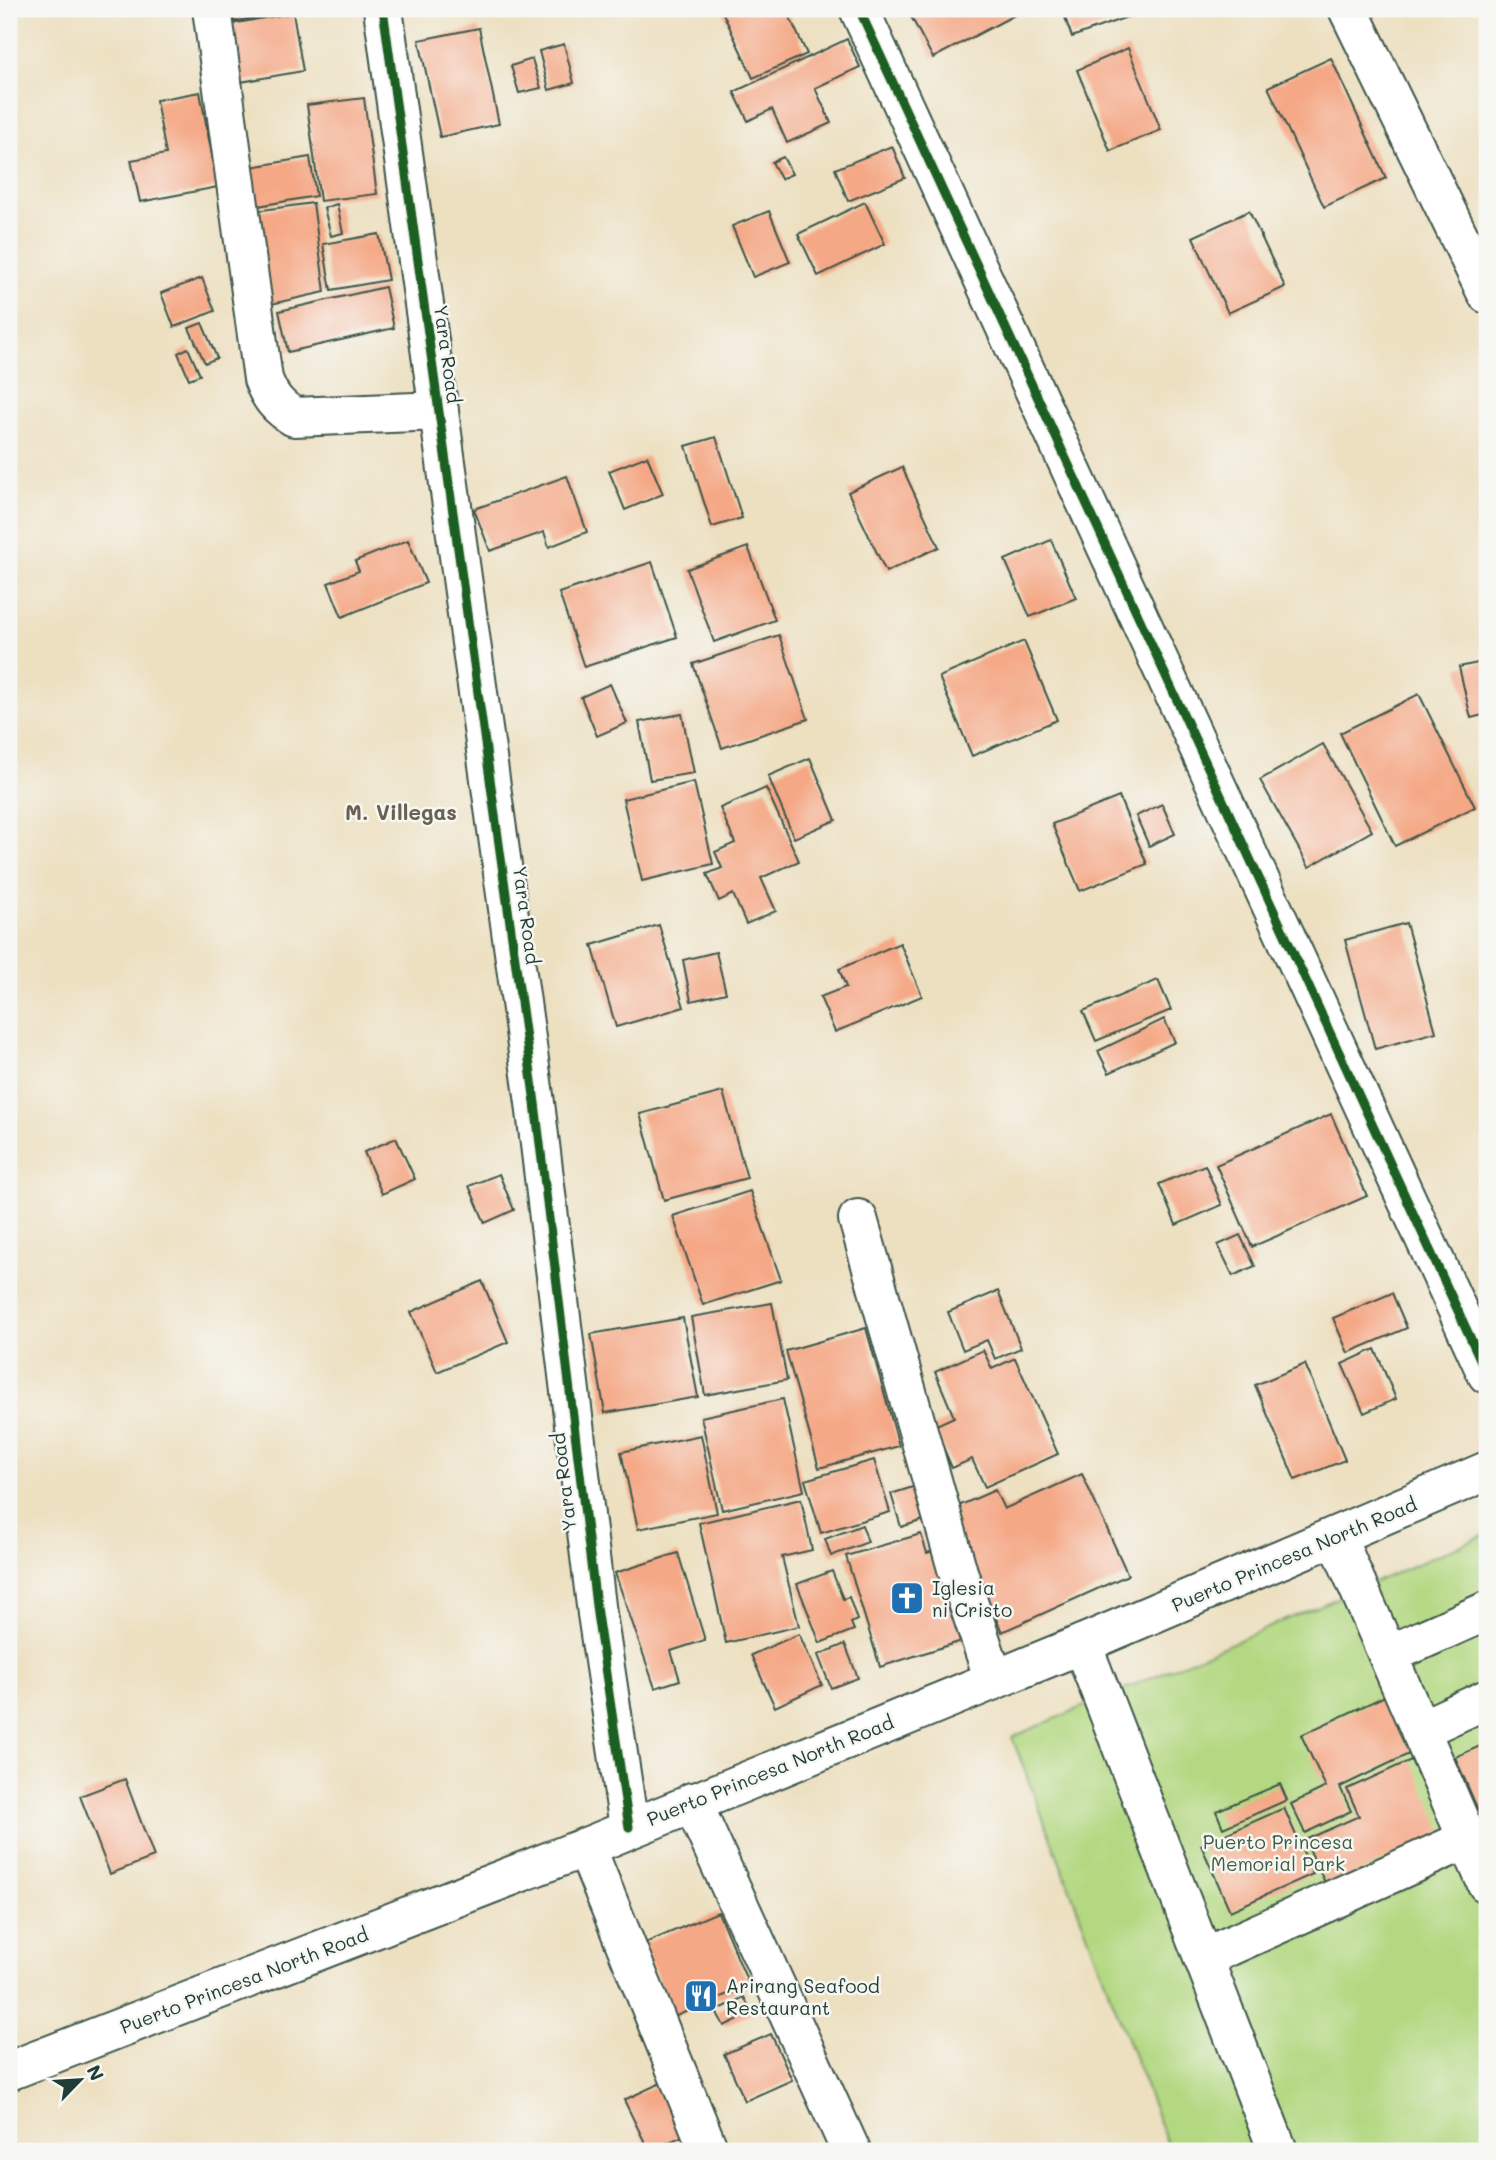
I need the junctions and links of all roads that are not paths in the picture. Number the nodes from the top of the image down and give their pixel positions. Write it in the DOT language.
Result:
graph roads {
  1 [pos="212,9"];
  2 [pos="383,9"];
  3 [pos="859,9"];
  4 [pos="1348,9"];
  5 [pos="1487,294"];
  6 [pos="439,411"];
  7 [pos="858,1219"];
  8 [pos="1487,1374"];
  9 [pos="1487,1471"];
  10 [pos="1336,1536"];
  11 [pos="1487,1611"];
  12 [pos="1082,1644"];
  13 [pos="1388,1655"];
  14 [pos="994,1680"];
  15 [pos="1487,1699"];
  16 [pos="1420,1730"];
  17 [pos="692,1802"];
  18 [pos="629,1827"];
  19 [pos="1468,1839"];
  20 [pos="586,1847"];
  21 [pos="1487,1884"];
  22 [pos="1203,1958"];
  23 [pos="9,2071"];
  24 [pos="709,2151"];
  25 [pos="850,2151"];
  26 [pos="1278,2151"];
  1 -- 6 [label="street"];
  2 -- 6 [label="street, Yara Road"];
  3 -- 8 [label="street"];
  4 -- 5 [label="street"];
  6 -- 18 [label="street, Yara Road"];
  7 -- 14 [label="street"];
  9 -- 10 [label="street, Puerto Princesa North Road"];
  10 -- 12 [label="street, Puerto Princesa North Road"];
  10 -- 13 [label="street"];
  11 -- 13 [label="street"];
  12 -- 14 [label="street, Puerto Princesa North Road"];
  12 -- 22 [label="street"];
  13 -- 16 [label="street"];
  14 -- 17 [label="street, Puerto Princesa North Road"];
  15 -- 16 [label="street"];
  16 -- 19 [label="street"];
  17 -- 18 [label="street, Puerto Princesa North Road"];
  17 -- 25 [label="street"];
  18 -- 20 [label="street, Puerto Princesa North Road"];
  19 -- 21 [label="street"];
  19 -- 22 [label="street"];
  20 -- 23 [label="street, Puerto Princesa North Road"];
  20 -- 24 [label="street"];
  22 -- 26 [label="street"];
}
